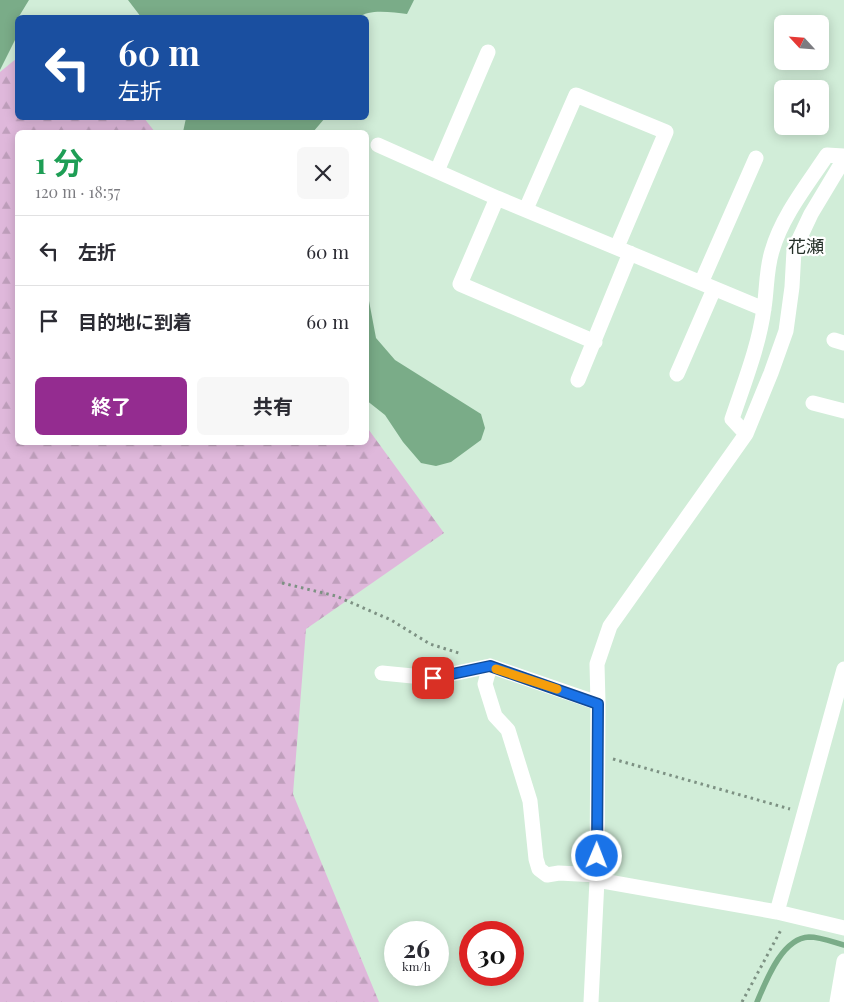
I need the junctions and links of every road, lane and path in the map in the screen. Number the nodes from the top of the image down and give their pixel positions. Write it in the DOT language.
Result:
graph roads {
  1 [pos="488,52"];
  2 [pos="378,146"];
  3 [pos="756,158"];
  4 [pos="844,158"];
  5 [pos="437,171"];
  6 [pos="498,198"];
  7 [pos="526,209"];
  8 [pos="623,250"];
  9 [pos="707,286"];
  10 [pos="764,309"];
  11 [pos="594,342"];
  12 [pos="676,374"];
  13 [pos="578,380"];
  14 [pos="813,402"];
  15 [pos="844,411"];
  16 [pos="746,434"];
  17 [pos="282,583"];
  18 [pos="490,666"];
  19 [pos="844,669"];
  20 [pos="382,673"];
  21 [pos="598,704"];
  22 [pos="598,758"];
  23 [pos="804,812"];
  24 [pos="597,878"];
  25 [pos="783,913"];
  26 [pos="844,928"];
  27 [pos="844,961"];
  28 [pos="591,1002"];
  29 [pos="742,1002"];
  30 [pos="837,1002"];
  1 -- 5 [label="street"];
  2 -- 5 [label="street"];
  3 -- 9 [label="street"];
  4 -- 10 [label="street"];
  4 -- 16 [label="street"];
  5 -- 6 [label="street"];
  6 -- 7 [label="street"];
  6 -- 11 [label="street"];
  7 -- 8 [label="street"];
  7 -- 8 [label="street"];
  8 -- 9 [label="street"];
  8 -- 11 [label="street"];
  9 -- 10 [label="street"];
  9 -- 12 [label="street"];
  10 -- 16 [label="street"];
  11 -- 13 [label="street"];
  14 -- 15 [label="street"];
  16 -- 21 [label="street"];
  17 -- 18 [label="path"];
  18 -- 20 [label="street"];
  18 -- 21 [label="street"];
  18 -- 24 [label="street"];
  19 -- 23 [label="street"];
  21 -- 22 [label="street"];
  22 -- 23 [label="path"];
  22 -- 24 [label="street"];
  23 -- 25 [label="street"];
  24 -- 25 [label="street"];
  24 -- 28 [label="street"];
  25 -- 26 [label="street"];
  25 -- 29 [label="path"];
  27 -- 30 [label="street"];
}
